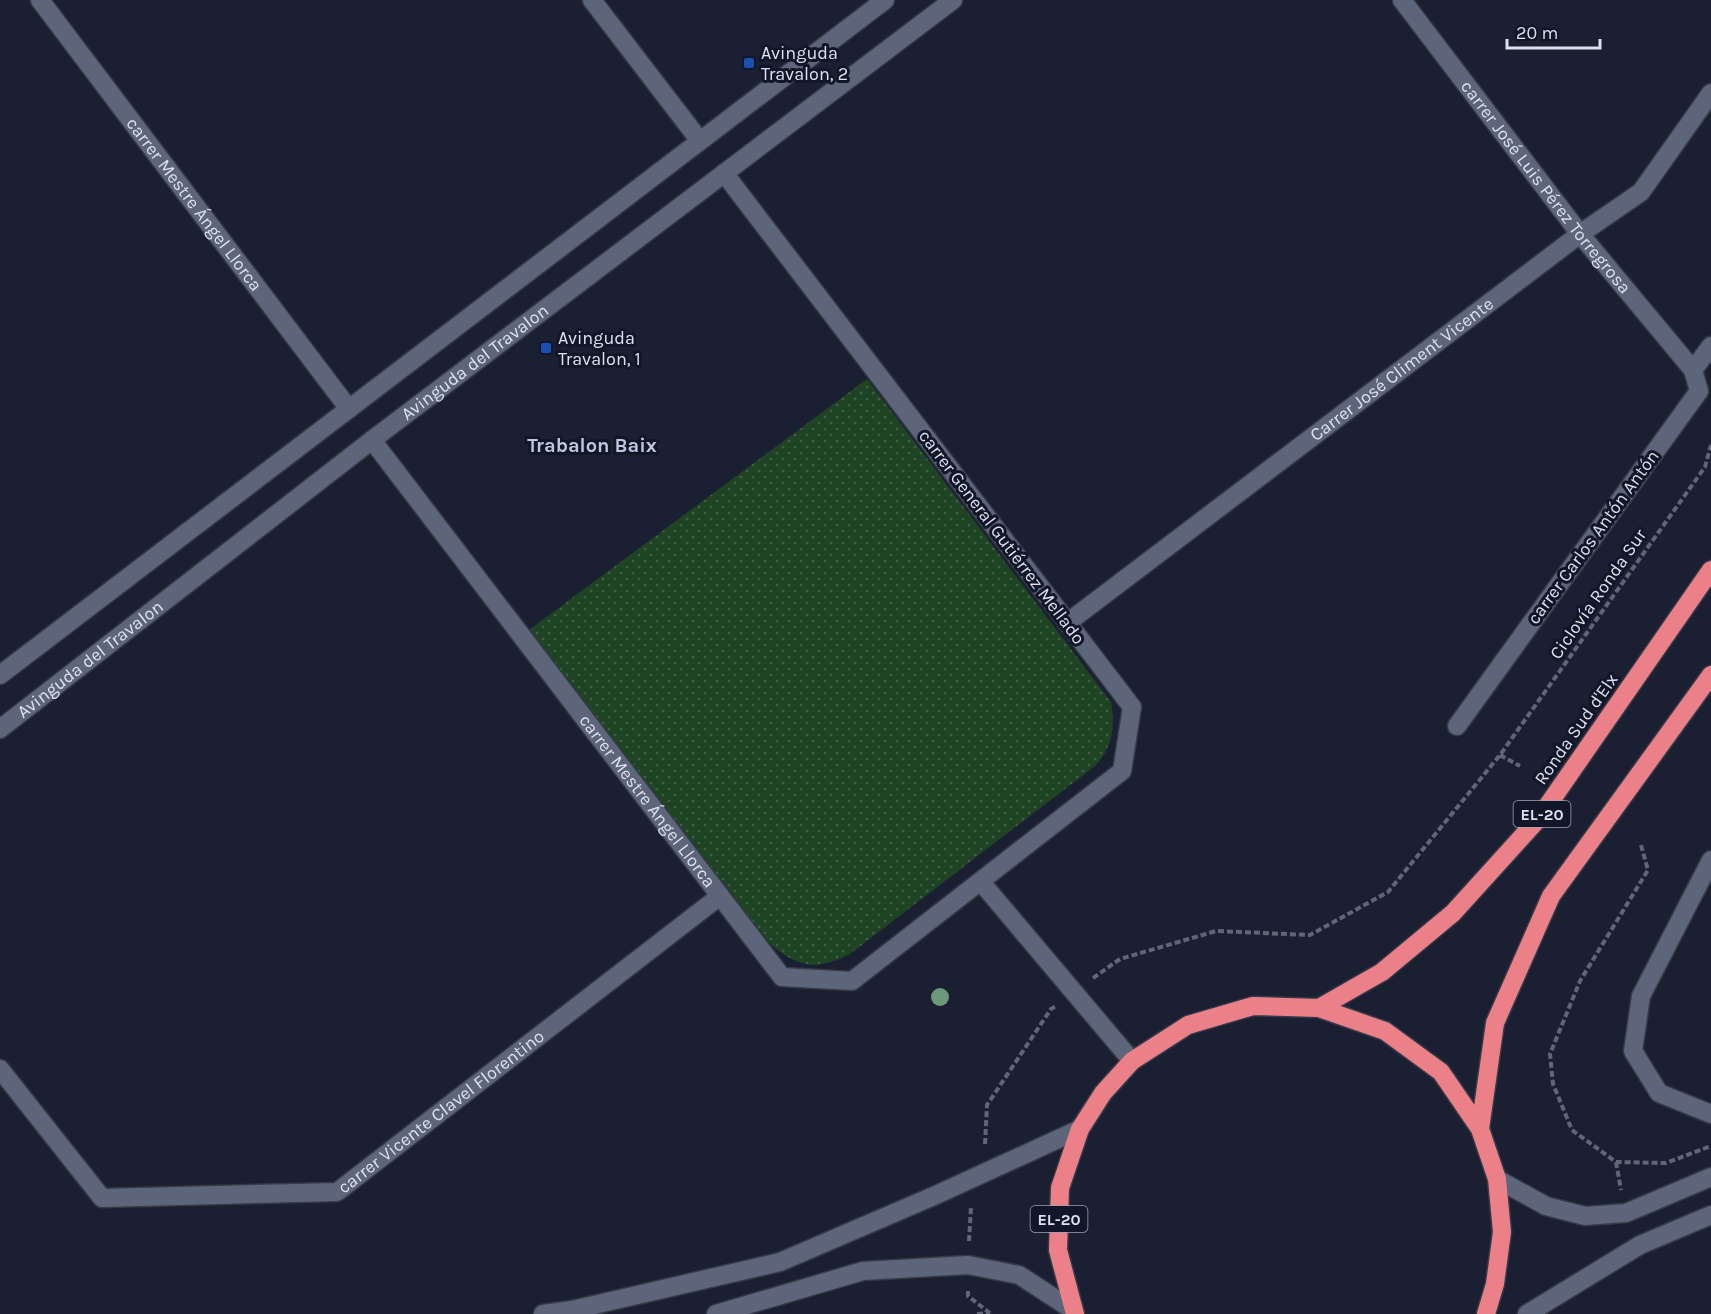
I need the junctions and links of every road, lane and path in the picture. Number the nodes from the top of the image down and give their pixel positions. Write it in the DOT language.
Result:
graph roads {
  1 [pos="40,0"];
  2 [pos="592,0"];
  3 [pos="885,0"];
  4 [pos="953,0"];
  5 [pos="1402,0"];
  6 [pos="1711,93"];
  7 [pos="700,141"];
  8 [pos="724,173"];
  9 [pos="1580,234"];
  10 [pos="1711,346"];
  11 [pos="1694,370"];
  12 [pos="349,409"];
  13 [pos="372,440"];
  14 [pos="1711,445"];
  15 [pos="1711,570"];
  16 [pos="1067,622"];
  17 [pos="0,675"];
  18 [pos="1711,675"];
  19 [pos="1457,726"];
  20 [pos="0,729"];
  21 [pos="1520,766"];
  22 [pos="1641,845"];
  23 [pos="1711,860"];
  24 [pos="981,882"];
  25 [pos="720,896"];
  26 [pos="1319,1008"];
  27 [pos="1132,1061"];
  28 [pos="0,1069"];
  29 [pos="1711,1114"];
  30 [pos="1080,1129"];
  31 [pos="1480,1129"];
  32 [pos="1711,1146"];
  33 [pos="1711,1177"];
  34 [pos="1497,1179"];
  35 [pos="1711,1215"];
  36 [pos="989,1312"];
  37 [pos="1073,1312"];
  38 [pos="543,1314"];
  39 [pos="716,1314"];
  40 [pos="977,1314"];
  41 [pos="1486,1314"];
  42 [pos="1527,1314"];
  1 -- 12 [label="street, carrer Mestre Ángel Llorca"];
  2 -- 7 [label="street"];
  3 -- 7 [label="street"];
  4 -- 8 [label="street, Avinguda del Travalon"];
  5 -- 9 [label="street, carrer José Luis Pérez Torregrosa"];
  6 -- 9 [label="street, Carrer José Climent Vicente"];
  7 -- 12 [label="street"];
  8 -- 13 [label="street, Avinguda del Travalon"];
  8 -- 16 [label="street, carrer General Gutiérrez Mellado"];
  9 -- 11 [label="street, carrer José Luis Pérez Torregrosa"];
  9 -- 16 [label="street, Carrer José Climent Vicente"];
  10 -- 11 [label="street"];
  11 -- 19 [label="street, carrer Carlos Antón Antón"];
  12 -- 17 [label="street"];
  13 -- 20 [label="street, Avinguda del Travalon"];
  13 -- 25 [label="street, carrer Mestre Ángel Llorca"];
  14 -- 21 [label="path, Ciclovía Ronda Sur"];
  15 -- 26 [label="highway, Ronda Sud d'Elx / EL-20"];
  16 -- 24 [label="street, carrer General Gutiérrez Mellado"];
  18 -- 31 [label="highway, EL-20"];
  22 -- 32 [label="path"];
  23 -- 29 [label="street"];
  24 -- 25 [label="street, carrer Mestre Ángel Llorca"];
  24 -- 27 [label="street"];
  25 -- 28 [label="street, carrer Vicente Clavel Florentino"];
  26 -- 27 [label="highway, EL-20"];
  26 -- 31 [label="highway, EL-20"];
  27 -- 30 [label="highway, EL-20"];
  30 -- 37 [label="highway, EL-20"];
  30 -- 38 [label="street"];
  31 -- 34 [label="highway, EL-20"];
  33 -- 34 [label="street"];
  34 -- 41 [label="highway, EL-20"];
  35 -- 42 [label="street"];
  36 -- 40 [label="path"];
  37 -- 39 [label="street"];
}
